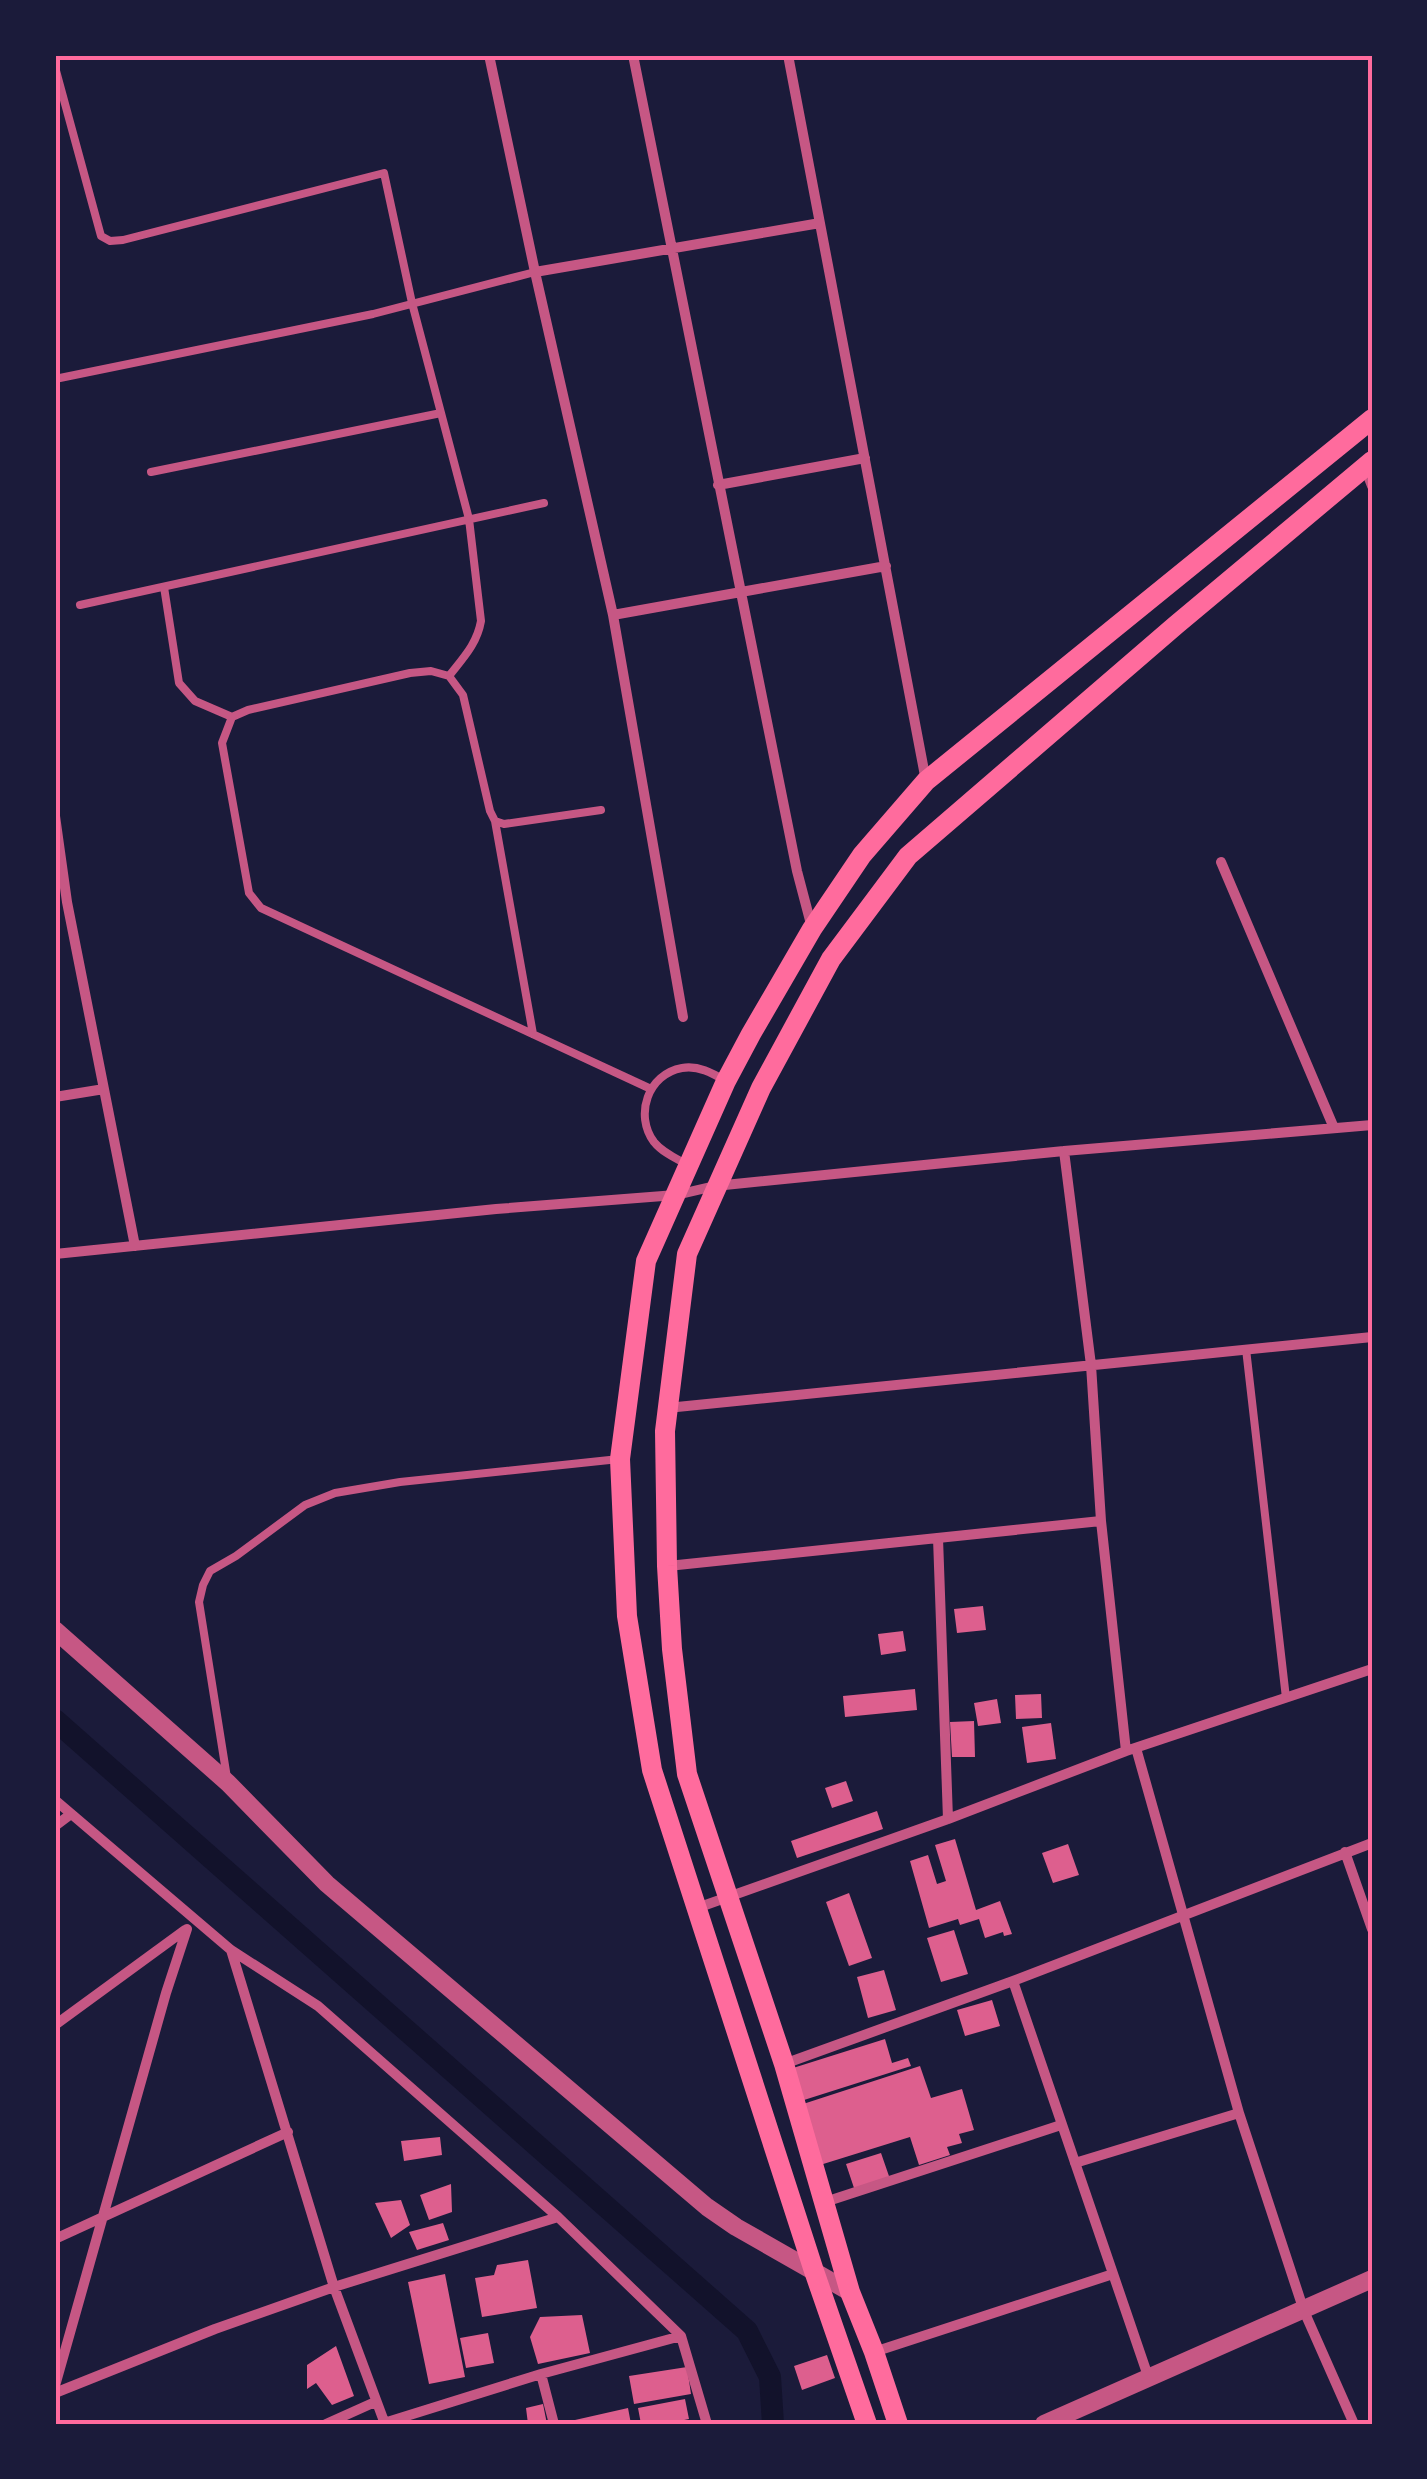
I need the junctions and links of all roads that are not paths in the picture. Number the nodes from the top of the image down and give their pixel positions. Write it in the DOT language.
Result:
graph roads {
  1 [pos="489,55"];
  2 [pos="633,55"];
  3 [pos="788,55"];
  4 [pos="55,67"];
  5 [pos="820,223"];
  6 [pos="670,249"];
  7 [pos="535,272"];
  8 [pos="412,303"];
  9 [pos="55,379"];
  10 [pos="441,413"];
  11 [pos="1372,420"];
  12 [pos="865,458"];
  13 [pos="1370,471"];
  14 [pos="151,472"];
  15 [pos="718,484"];
  16 [pos="544,503"];
  17 [pos="469,519"];
  18 [pos="886,566"];
  19 [pos="164,588"];
  20 [pos="740,593"];
  21 [pos="80,605"];
  22 [pos="613,615"];
  23 [pos="448,676"];
  24 [pos="232,718"];
  25 [pos="926,781"];
  26 [pos="602,810"];
  27 [pos="55,816"];
  28 [pos="495,821"];
  29 [pos="1221,862"];
  30 [pos="61,903"];
  31 [pos="812,929"];
  32 [pos="683,1017"];
  33 [pos="534,1034"];
  34 [pos="726,1081"];
  35 [pos="104,1089"];
  36 [pos="651,1089"];
  37 [pos="55,1097"];
  38 [pos="1372,1126"];
  39 [pos="1334,1128"];
  40 [pos="1064,1151"];
  41 [pos="688,1166"];
  42 [pos="715,1186"];
  43 [pos="676,1195"];
  44 [pos="135,1246"];
  45 [pos="55,1254"];
  46 [pos="1372,1337"];
  47 [pos="1246,1349"];
  48 [pos="1091,1365"];
  49 [pos="667,1408"];
  50 [pos="620,1459"];
  51 [pos="1101,1520"];
  52 [pos="938,1538"];
  53 [pos="667,1566"];
  54 [pos="55,1630"];
  55 [pos="1372,1670"];
  56 [pos="1286,1698"];
  57 [pos="1131,1749"];
  58 [pos="228,1783"];
  59 [pos="55,1800"];
  60 [pos="71,1814"];
  61 [pos="948,1819"];
  62 [pos="55,1826"];
  63 [pos="1372,1844"];
  64 [pos="1345,1852"];
  65 [pos="727,1898"];
  66 [pos="697,1908"];
  67 [pos="1184,1915"];
  68 [pos="198,1921"];
  69 [pos="187,1928"];
  70 [pos="1372,1929"];
  71 [pos="231,1950"];
  72 [pos="1012,1981"];
  73 [pos="55,2025"];
  74 [pos="784,2064"];
  75 [pos="1239,2114"];
  76 [pos="1061,2125"];
  77 [pos="288,2132"];
  78 [pos="1075,2163"];
  79 [pos="825,2202"];
  80 [pos="102,2216"];
  81 [pos="558,2217"];
  82 [pos="55,2239"];
  83 [pos="814,2272"];
  84 [pos="1113,2274"];
  85 [pos="1372,2279"];
  86 [pos="334,2286"];
  87 [pos="850,2292"];
  88 [pos="1304,2310"];
  89 [pos="681,2336"];
  90 [pos="874,2352"];
  91 [pos="58,2368"];
  92 [pos="542,2374"];
  93 [pos="1149,2378"];
  94 [pos="55,2389"];
  95 [pos="375,2402"];
  96 [pos="326,2424"];
  97 [pos="384,2424"];
  98 [pos="554,2424"];
  99 [pos="707,2424"];
  100 [pos="867,2424"];
  101 [pos="898,2424"];
  102 [pos="1044,2424"];
  103 [pos="1354,2424"];
  1 -- 7 [label="street"];
  2 -- 6 [label="street"];
  3 -- 5 [label="street"];
  4 -- 8 [label="lane"];
  5 -- 6 [label="street"];
  5 -- 12 [label="street"];
  6 -- 7 [label="street"];
  6 -- 15 [label="street"];
  7 -- 8 [label="lane"];
  7 -- 22 [label="street"];
  8 -- 9 [label="lane"];
  8 -- 10 [label="lane"];
  10 -- 14 [label="lane"];
  10 -- 17 [label="lane"];
  11 -- 25 [label="main road"];
  12 -- 15 [label="street"];
  12 -- 18 [label="street"];
  13 -- 42 [label="main road"];
  15 -- 20 [label="street"];
  16 -- 17 [label="lane"];
  17 -- 19 [label="lane"];
  17 -- 23 [label="lane"];
  18 -- 20 [label="street"];
  18 -- 25 [label="street"];
  19 -- 21 [label="lane"];
  19 -- 24 [label="lane"];
  20 -- 22 [label="street"];
  20 -- 31 [label="street"];
  22 -- 32 [label="street"];
  23 -- 24 [label="lane"];
  23 -- 28 [label="lane"];
  24 -- 33 [label="lane"];
  25 -- 31 [label="main road"];
  26 -- 28 [label="lane"];
  27 -- 30 [label="street"];
  28 -- 33 [label="lane"];
  29 -- 39 [label="street"];
  30 -- 35 [label="street"];
  31 -- 34 [label="main road"];
  33 -- 36 [label="lane"];
  34 -- 36 [label="lane"];
  34 -- 41 [label="main road"];
  35 -- 37 [label="street"];
  35 -- 44 [label="street"];
  36 -- 41 [label="lane"];
  38 -- 39 [label="street"];
  39 -- 40 [label="street"];
  40 -- 42 [label="street"];
  40 -- 48 [label="street"];
  41 -- 43 [label="main road"];
  42 -- 43 [label="street"];
  42 -- 49 [label="main road"];
  43 -- 44 [label="street"];
  43 -- 50 [label="main road"];
  44 -- 45 [label="street"];
  46 -- 47 [label="street"];
  47 -- 48 [label="street"];
  47 -- 56 [label="lane"];
  48 -- 49 [label="street"];
  48 -- 51 [label="street"];
  49 -- 53 [label="main road"];
  50 -- 58 [label="lane"];
  50 -- 66 [label="main road"];
  51 -- 52 [label="street"];
  51 -- 57 [label="street"];
  52 -- 53 [label="street"];
  52 -- 61 [label="street"];
  53 -- 65 [label="main road"];
  54 -- 58 [label="street"];
  55 -- 56 [label="street"];
  56 -- 57 [label="street"];
  57 -- 61 [label="street"];
  57 -- 67 [label="street"];
  58 -- 83 [label="street"];
  59 -- 60 [label="street"];
  60 -- 62 [label="street"];
  60 -- 68 [label="street"];
  61 -- 65 [label="street"];
  63 -- 64 [label="street"];
  64 -- 67 [label="street"];
  64 -- 70 [label="street"];
  65 -- 66 [label="street"];
  65 -- 74 [label="main road"];
  66 -- 83 [label="main road"];
  67 -- 72 [label="street"];
  67 -- 75 [label="street"];
  68 -- 69 [label="street"];
  68 -- 71 [label="street"];
  69 -- 73 [label="street"];
  69 -- 80 [label="street"];
  71 -- 77 [label="street"];
  71 -- 81 [label="street"];
  72 -- 74 [label="street"];
  72 -- 76 [label="street"];
  74 -- 79 [label="main road"];
  75 -- 78 [label="street"];
  75 -- 88 [label="street"];
  76 -- 78 [label="street"];
  76 -- 79 [label="street"];
  77 -- 80 [label="street"];
  77 -- 86 [label="street"];
  78 -- 84 [label="street"];
  79 -- 87 [label="main road"];
  80 -- 82 [label="street"];
  80 -- 91 [label="street"];
  81 -- 86 [label="street"];
  81 -- 89 [label="street"];
  83 -- 87 [label="street"];
  83 -- 100 [label="main road"];
  84 -- 90 [label="street"];
  84 -- 93 [label="street"];
  85 -- 88 [label="street"];
  86 -- 94 [label="street"];
  86 -- 95 [label="street"];
  87 -- 90 [label="main road"];
  88 -- 93 [label="street"];
  88 -- 103 [label="street"];
  89 -- 92 [label="street"];
  89 -- 99 [label="street"];
  90 -- 101 [label="main road"];
  91 -- 94 [label="street"];
  92 -- 97 [label="street"];
  92 -- 98 [label="street"];
  93 -- 102 [label="street"];
  95 -- 96 [label="street"];
  95 -- 97 [label="street"];
}
